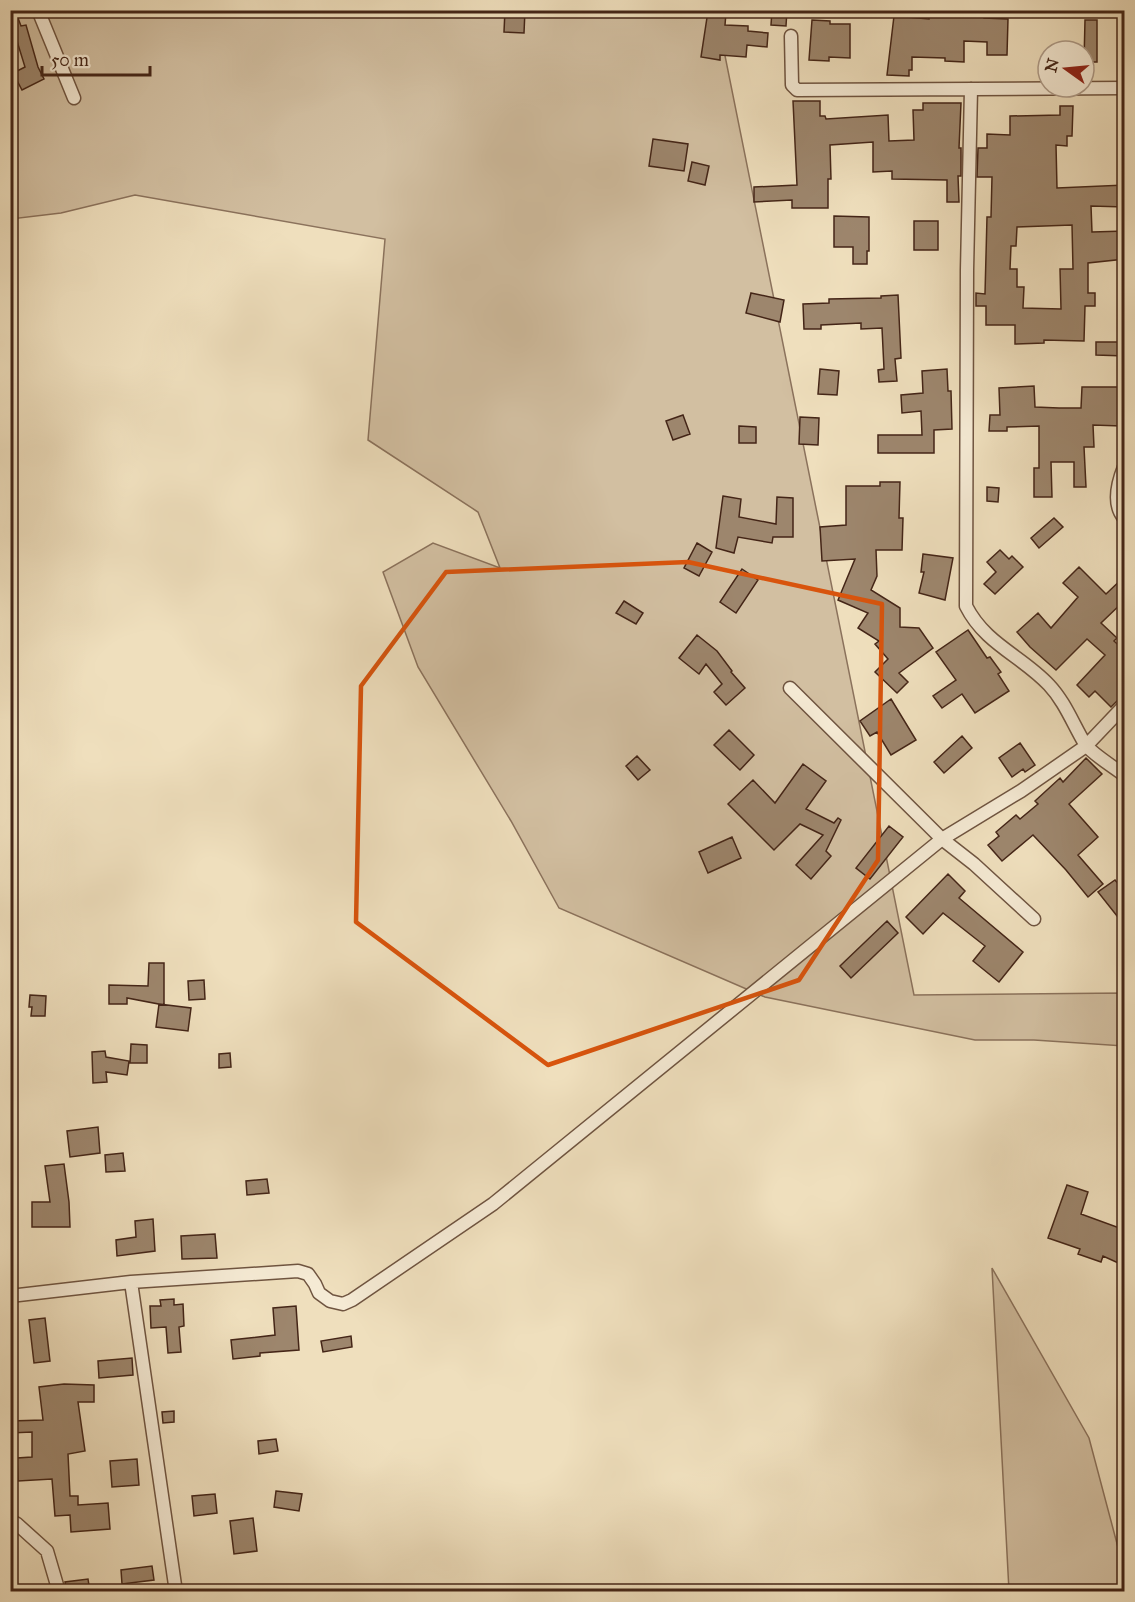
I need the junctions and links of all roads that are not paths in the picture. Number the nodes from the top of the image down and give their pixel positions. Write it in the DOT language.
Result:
graph roads {
  1 [pos="38,10"];
  2 [pos="791,36"];
  3 [pos="1125,88"];
  4 [pos="971,89"];
  5 [pos="74,98"];
  6 [pos="1125,467"];
  7 [pos="1125,518"];
  8 [pos="790,688"];
  9 [pos="1125,706"];
  10 [pos="1086,746"];
  11 [pos="1125,775"];
  12 [pos="942,839"];
  13 [pos="1034,919"];
  14 [pos="131,1282"];
  15 [pos="10,1296"];
  16 [pos="10,1520"];
  17 [pos="58,1592"];
  18 [pos="176,1592"];
  1 -- 5 [label="street"];
  2 -- 4 [label="street"];
  3 -- 4 [label="street"];
  4 -- 10 [label="street"];
  6 -- 7 [label="street"];
  8 -- 12 [label="street"];
  9 -- 10 [label="street"];
  10 -- 11 [label="street"];
  10 -- 12 [label="street"];
  12 -- 13 [label="street"];
  12 -- 14 [label="street"];
  14 -- 15 [label="street"];
  14 -- 18 [label="street"];
  16 -- 17 [label="street"];
}
